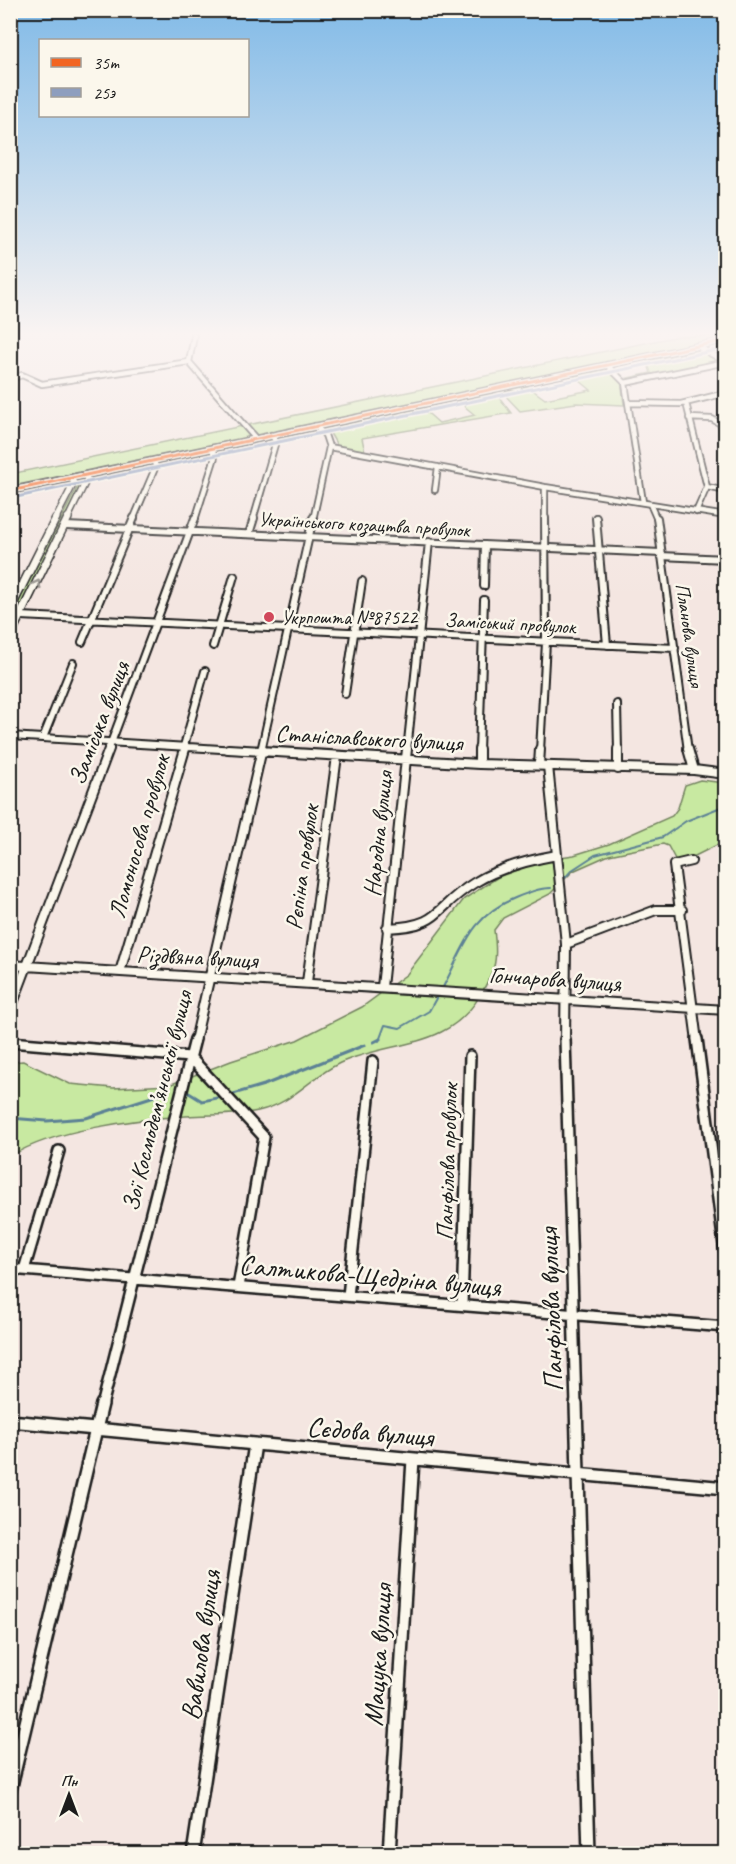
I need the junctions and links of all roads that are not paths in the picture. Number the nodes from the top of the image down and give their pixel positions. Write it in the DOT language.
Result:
graph roads {
  1 [pos="243,423"];
  2 [pos="329,423"];
  3 [pos="632,423"];
  4 [pos="690,423"];
  5 [pos="315,426"];
  6 [pos="273,437"];
  7 [pos="256,438"];
  8 [pos="329,447"];
  9 [pos="212,448"];
  10 [pos="153,460"];
  11 [pos="438,467"];
  12 [pos="85,475"];
  13 [pos="71,478"];
  14 [pos="545,487"];
  15 [pos="707,488"];
  16 [pos="435,490"];
  17 [pos="726,490"];
  18 [pos="10,491"];
  19 [pos="643,502"];
  20 [pos="650,504"];
  21 [pos="696,512"];
  22 [pos="726,516"];
  23 [pos="596,517"];
  24 [pos="66,526"];
  25 [pos="130,529"];
  26 [pos="191,531"];
  27 [pos="249,534"];
  28 [pos="309,537"];
  29 [pos="429,542"];
  30 [pos="485,545"];
  31 [pos="543,548"];
  32 [pos="600,550"];
  33 [pos="661,554"];
  34 [pos="726,559"];
  35 [pos="234,576"];
  36 [pos="362,581"];
  37 [pos="484,586"];
  38 [pos="14,595"];
  39 [pos="484,600"];
  40 [pos="10,610"];
  41 [pos="21,616"];
  42 [pos="92,619"];
  43 [pos="157,622"];
  44 [pos="219,626"];
  45 [pos="290,629"];
  46 [pos="354,632"];
  47 [pos="418,635"];
  48 [pos="10,636"];
  49 [pos="484,639"];
  50 [pos="82,642"];
  51 [pos="546,642"];
  52 [pos="607,645"];
  53 [pos="213,646"];
  54 [pos="675,648"];
  55 [pos="74,663"];
  56 [pos="205,671"];
  57 [pos="345,694"];
  58 [pos="617,704"];
  59 [pos="10,736"];
  60 [pos="43,738"];
  61 [pos="112,742"];
  62 [pos="185,746"];
  63 [pos="261,751"];
  64 [pos="337,756"];
  65 [pos="405,760"];
  66 [pos="479,764"];
  67 [pos="544,765"];
  68 [pos="618,769"];
  69 [pos="694,770"];
  70 [pos="726,774"];
  71 [pos="557,855"];
  72 [pos="692,861"];
  73 [pos="682,910"];
  74 [pos="387,928"];
  75 [pos="566,944"];
  76 [pos="10,965"];
  77 [pos="29,966"];
  78 [pos="120,972"];
  79 [pos="211,977"];
  80 [pos="307,982"];
  81 [pos="382,987"];
  82 [pos="564,999"];
  83 [pos="694,1008"];
  84 [pos="726,1010"];
  85 [pos="10,1011"];
  86 [pos="10,1042"];
  87 [pos="470,1056"];
  88 [pos="190,1057"];
  89 [pos="373,1061"];
  90 [pos="58,1151"];
  91 [pos="726,1260"];
  92 [pos="10,1269"];
  93 [pos="24,1270"];
  94 [pos="133,1279"];
  95 [pos="238,1287"];
  96 [pos="348,1296"];
  97 [pos="462,1305"];
  98 [pos="575,1314"];
  99 [pos="726,1328"];
  100 [pos="10,1421"];
  101 [pos="96,1430"];
  102 [pos="255,1444"];
  103 [pos="413,1459"];
  104 [pos="579,1474"];
  105 [pos="726,1488"];
  106 [pos="10,1790"];
  107 [pos="194,1854"];
  108 [pos="389,1854"];
  109 [pos="590,1854"];
  1 -- 7 [label="street"];
  2 -- 5 [label="highway"];
  3 -- 19 [label="street"];
  4 -- 15 [label="street"];
  5 -- 6 [label="highway"];
  5 -- 8 [label="street"];
  6 -- 7 [label="highway"];
  6 -- 27 [label="street"];
  7 -- 9 [label="highway"];
  8 -- 11 [label="street"];
  8 -- 28 [label="street, Зої Космодем’янської вулиця"];
  9 -- 10 [label="highway"];
  9 -- 26 [label="street, Заміська вулиця"];
  10 -- 12 [label="highway"];
  10 -- 25 [label="street"];
  11 -- 14 [label="street"];
  11 -- 16 [label="street"];
  12 -- 13 [label="highway"];
  12 -- 24 [label="street"];
  13 -- 18 [label="highway"];
  13 -- 38 [label="street"];
  14 -- 19 [label="street"];
  14 -- 31 [label="street, Панфілова вулиця"];
  15 -- 17 [label="street"];
  15 -- 21 [label="street"];
  19 -- 20 [label="street"];
  20 -- 21 [label="street"];
  20 -- 33 [label="street, Планова вулиця"];
  21 -- 22 [label="street"];
  23 -- 32 [label="street"];
  24 -- 25 [label="street, Українського козацтва провулок"];
  41 -- 24 [label="street, one-way"];
  25 -- 26 [label="street, Українського козацтва провулок"];
  25 -- 42 [label="street"];
  26 -- 27 [label="street, Українського козацтва провулок"];
  26 -- 43 [label="street, Заміська вулиця"];
  27 -- 28 [label="street, Українського козацтва провулок"];
  28 -- 29 [label="street, Українського козацтва провулок"];
  28 -- 45 [label="street, Зої Космодем’янської вулиця"];
  29 -- 30 [label="street, Українського козацтва провулок"];
  29 -- 47 [label="street, Народна вулиця"];
  30 -- 31 [label="street, Українського козацтва провулок"];
  30 -- 37 [label="street"];
  31 -- 32 [label="street, Українського козацтва провулок"];
  31 -- 51 [label="street, Панфілова вулиця"];
  32 -- 33 [label="street, Українського козацтва провулок"];
  32 -- 52 [label="street"];
  33 -- 34 [label="street, Українського козацтва провулок"];
  33 -- 54 [label="street, Планова вулиця"];
  35 -- 44 [label="street"];
  36 -- 46 [label="street"];
  38 -- 40 [label="street"];
  39 -- 49 [label="street"];
  41 -- 42 [label="street, Заміський провулок"];
  41 -- 48 [label="street"];
  42 -- 43 [label="street, Заміський провулок"];
  42 -- 50 [label="street"];
  43 -- 44 [label="street, Заміський провулок"];
  43 -- 61 [label="street, Заміська вулиця"];
  44 -- 45 [label="street, Заміський провулок"];
  44 -- 53 [label="street"];
  45 -- 46 [label="street, Заміський провулок"];
  45 -- 63 [label="street, Зої Космодем’янської вулиця"];
  46 -- 47 [label="street, Заміський провулок"];
  46 -- 57 [label="street"];
  47 -- 49 [label="street, Заміський провулок"];
  47 -- 65 [label="street, Народна вулиця"];
  49 -- 51 [label="street, Заміський провулок"];
  49 -- 66 [label="street"];
  51 -- 52 [label="street, Заміський провулок"];
  51 -- 67 [label="street, Панфілова вулиця"];
  52 -- 54 [label="street, Заміський провулок"];
  54 -- 69 [label="street, Планова вулиця"];
  55 -- 60 [label="street"];
  56 -- 62 [label="street, Ломоносова провулок"];
  58 -- 68 [label="street"];
  59 -- 60 [label="street, Станіславського вулиця"];
  60 -- 61 [label="street, Станіславського вулиця"];
  61 -- 62 [label="street, Станіславського вулиця"];
  61 -- 77 [label="street, Заміська вулиця"];
  62 -- 63 [label="street, Станіславського вулиця"];
  62 -- 78 [label="street, Ломоносова провулок"];
  63 -- 64 [label="street, Станіславського вулиця"];
  63 -- 79 [label="street, Зої Космодем’янської вулиця"];
  64 -- 65 [label="street, Станіславського вулиця"];
  64 -- 80 [label="street, Рєпіна провулок"];
  65 -- 66 [label="street, Станіславського вулиця"];
  65 -- 74 [label="street, Народна вулиця"];
  66 -- 67 [label="street, Станіславського вулиця"];
  67 -- 68 [label="street, Станіславського вулиця"];
  67 -- 71 [label="street, Панфілова вулиця"];
  68 -- 69 [label="street, Станіславського вулиця"];
  69 -- 70 [label="street, Станіславського вулиця"];
  71 -- 74 [label="street"];
  71 -- 75 [label="street, Панфілова вулиця"];
  72 -- 73 [label="street"];
  73 -- 75 [label="street"];
  73 -- 83 [label="street"];
  74 -- 81 [label="street, Народна вулиця"];
  75 -- 82 [label="street, Панфілова вулиця"];
  76 -- 77 [label="street, Різдвяна вулиця"];
  77 -- 78 [label="street, Різдвяна вулиця"];
  77 -- 85 [label="street, Заміська вулиця"];
  78 -- 79 [label="street, Різдвяна вулиця"];
  79 -- 80 [label="street, Різдвяна вулиця"];
  79 -- 88 [label="street, Зої Космодем’янської вулиця"];
  80 -- 81 [label="street, Різдвяна вулиця"];
  81 -- 82 [label="street, Гончарова вулиця"];
  82 -- 83 [label="street, Гончарова вулиця"];
  82 -- 98 [label="street, Панфілова вулиця"];
  83 -- 84 [label="street, Гончарова вулиця"];
  83 -- 91 [label="street"];
  86 -- 88 [label="street"];
  87 -- 97 [label="street, Панфілова провулок"];
  88 -- 94 [label="street, Зої Космодем’янської вулиця"];
  88 -- 95 [label="street"];
  89 -- 96 [label="street"];
  90 -- 93 [label="street"];
  92 -- 93 [label="street, Салтикова-Щедріна вулиця"];
  93 -- 94 [label="street, Салтикова-Щедріна вулиця"];
  94 -- 95 [label="street, Салтикова-Щедріна вулиця"];
  94 -- 101 [label="street, Зої Космодем’янської вулиця"];
  95 -- 96 [label="street, Салтикова-Щедріна вулиця"];
  96 -- 97 [label="street, Салтикова-Щедріна вулиця"];
  97 -- 98 [label="street, Салтикова-Щедріна вулиця"];
  98 -- 99 [label="street, Салтикова-Щедріна вулиця"];
  98 -- 104 [label="street, Панфілова вулиця"];
  100 -- 101 [label="street, Сєдова вулиця"];
  101 -- 102 [label="street, Сєдова вулиця"];
  101 -- 106 [label="street, Зої Космодем’янської вулиця"];
  102 -- 103 [label="street, Сєдова вулиця"];
  102 -- 107 [label="street, Вавилова вулиця"];
  103 -- 104 [label="street, Сєдова вулиця"];
  103 -- 108 [label="street, Мацука вулиця"];
  104 -- 105 [label="street, Сєдова вулиця"];
  104 -- 109 [label="street, Панфілова вулиця"];
}
